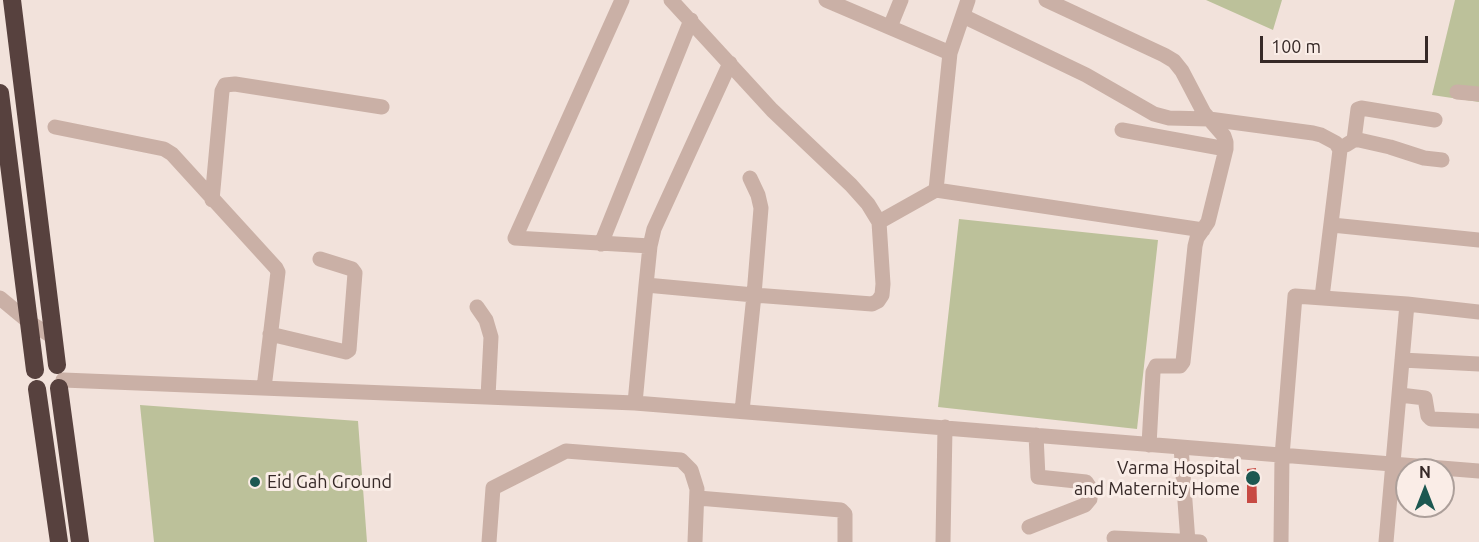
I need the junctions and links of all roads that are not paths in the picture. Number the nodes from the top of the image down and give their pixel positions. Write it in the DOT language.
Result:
graph roads {
  1 [pos="12,0"];
  2 [pos="622,0"];
  3 [pos="671,0"];
  4 [pos="826,0"];
  5 [pos="901,0"];
  6 [pos="968,0"];
  7 [pos="1046,0"];
  8 [pos="963,16"];
  9 [pos="691,20"];
  10 [pos="890,27"];
  11 [pos="950,53"];
  12 [pos="730,63"];
  13 [pos="1458,92"];
  14 [pos="0,93"];
  15 [pos="1479,94"];
  16 [pos="382,107"];
  17 [pos="1209,119"];
  18 [pos="1435,120"];
  19 [pos="56,127"];
  20 [pos="1122,130"];
  21 [pos="1354,140"];
  22 [pos="1226,149"];
  23 [pos="1340,150"];
  24 [pos="1442,160"];
  25 [pos="750,178"];
  26 [pos="936,190"];
  27 [pos="212,200"];
  28 [pos="879,222"];
  29 [pos="1332,225"];
  30 [pos="1203,230"];
  31 [pos="1479,240"];
  32 [pos="601,243"];
  33 [pos="650,246"];
  34 [pos="320,259"];
  35 [pos="646,285"];
  36 [pos="754,295"];
  37 [pos="1322,297"];
  38 [pos="0,298"];
  39 [pos="1407,304"];
  40 [pos="477,307"];
  41 [pos="1479,312"];
  42 [pos="28,322"];
  43 [pos="270,334"];
  44 [pos="53,337"];
  45 [pos="1402,360"];
  46 [pos="1479,364"];
  47 [pos="35,370"];
  48 [pos="60,378"];
  49 [pos="264,388"];
  50 [pos="37,389"];
  51 [pos="1400,395"];
  52 [pos="488,397"];
  53 [pos="635,403"];
  54 [pos="742,411"];
  55 [pos="1479,421"];
  56 [pos="945,427"];
  57 [pos="1036,435"];
  58 [pos="1149,445"];
  59 [pos="1181,447"];
  60 [pos="1282,456"];
  61 [pos="1393,465"];
  62 [pos="1479,471"];
  63 [pos="698,498"];
  64 [pos="1029,527"];
  65 [pos="1114,538"];
  66 [pos="58,542"];
  67 [pos="80,542"];
  68 [pos="489,542"];
  69 [pos="695,542"];
  70 [pos="845,542"];
  71 [pos="943,542"];
  72 [pos="1192,542"];
  73 [pos="1281,542"];
  74 [pos="1386,542"];
  1 -- 44 [label="highway"];
  2 -- 32 [label="street"];
  3 -- 9 [label="street"];
  4 -- 10 [label="street"];
  5 -- 10 [label="street"];
  6 -- 8 [label="street"];
  7 -- 17 [label="street"];
  8 -- 11 [label="street"];
  8 -- 17 [label="street"];
  9 -- 12 [label="street"];
  9 -- 32 [label="street"];
  10 -- 11 [label="street"];
  11 -- 26 [label="street"];
  12 -- 28 [label="street"];
  12 -- 33 [label="street"];
  13 -- 15 [label="street"];
  14 -- 42 [label="highway"];
  16 -- 27 [label="street"];
  17 -- 22 [label="street"];
  17 -- 23 [label="street"];
  18 -- 21 [label="street"];
  19 -- 27 [label="street"];
  20 -- 22 [label="street"];
  21 -- 23 [label="street"];
  21 -- 24 [label="street"];
  22 -- 30 [label="street"];
  23 -- 29 [label="street"];
  25 -- 36 [label="street"];
  26 -- 28 [label="street"];
  26 -- 30 [label="street"];
  27 -- 43 [label="street"];
  28 -- 36 [label="street"];
  29 -- 31 [label="street"];
  29 -- 37 [label="street"];
  30 -- 58 [label="street"];
  32 -- 33 [label="street"];
  33 -- 35 [label="street"];
  34 -- 43 [label="street"];
  35 -- 36 [label="street"];
  35 -- 53 [label="street"];
  36 -- 54 [label="street"];
  37 -- 39 [label="street"];
  37 -- 60 [label="street"];
  38 -- 42 [label="street"];
  39 -- 41 [label="street"];
  39 -- 45 [label="street"];
  40 -- 52 [label="street"];
  42 -- 44 [label="street"];
  42 -- 47 [label="highway"];
  43 -- 49 [label="street"];
  44 -- 48 [label="highway"];
  45 -- 46 [label="street"];
  45 -- 51 [label="street"];
  47 -- 48 [label="highway"];
  47 -- 50 [label="highway"];
  48 -- 49 [label="street"];
  48 -- 50 [label="highway"];
  48 -- 67 [label="highway"];
  49 -- 52 [label="street"];
  50 -- 66 [label="highway"];
  51 -- 55 [label="street"];
  51 -- 61 [label="street"];
  52 -- 53 [label="street"];
  53 -- 54 [label="street"];
  54 -- 56 [label="street"];
  56 -- 57 [label="street"];
  56 -- 71 [label="street"];
  57 -- 58 [label="street"];
  57 -- 64 [label="street"];
  58 -- 59 [label="street"];
  59 -- 60 [label="street"];
  59 -- 72 [label="street"];
  60 -- 61 [label="street"];
  60 -- 73 [label="street"];
  61 -- 62 [label="street"];
  61 -- 74 [label="street"];
  63 -- 68 [label="street"];
  63 -- 69 [label="street"];
  63 -- 70 [label="street"];
  65 -- 72 [label="street"];
}
